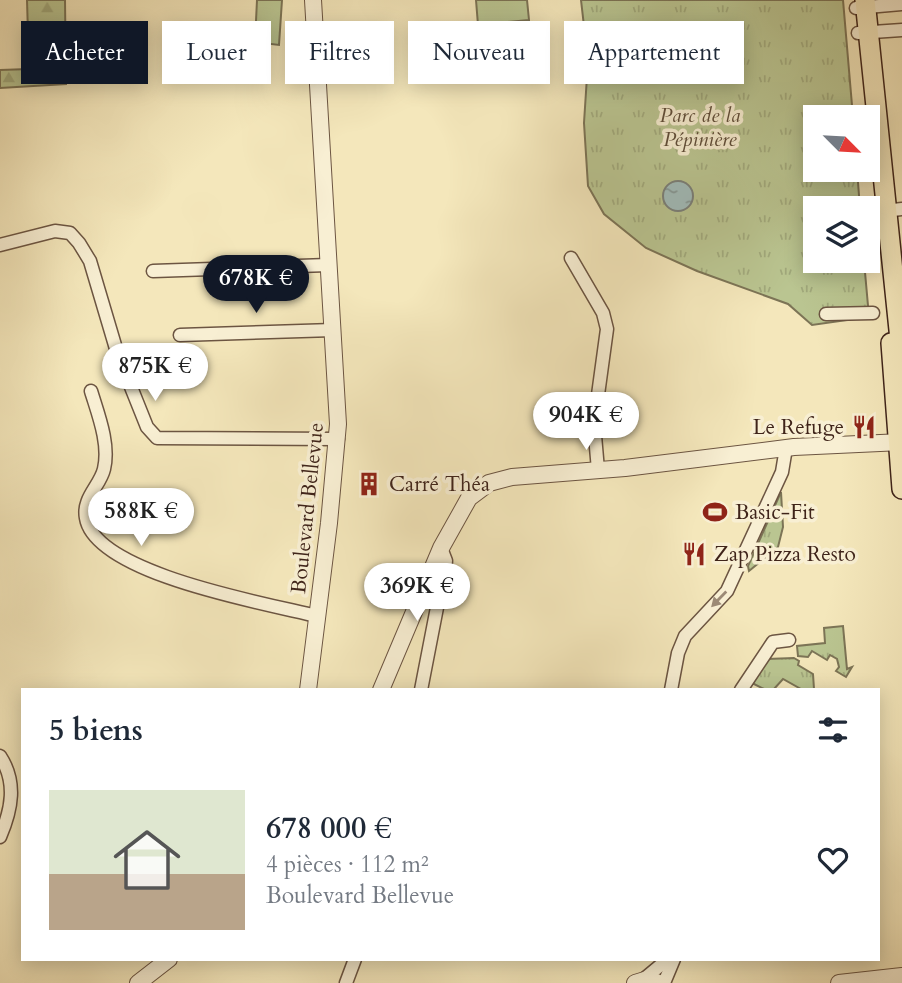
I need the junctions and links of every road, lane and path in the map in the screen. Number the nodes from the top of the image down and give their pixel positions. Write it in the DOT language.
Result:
graph roads {
  1 [pos="313,0"];
  2 [pos="860,4"];
  3 [pos="902,5"];
  4 [pos="902,30"];
  5 [pos="863,33"];
  6 [pos="866,105"];
  7 [pos="880,178"];
  8 [pos="889,210"];
  9 [pos="0,244"];
  10 [pos="571,258"];
  11 [pos="328,265"];
  12 [pos="153,271"];
  13 [pos="873,313"];
  14 [pos="826,314"];
  15 [pos="333,330"];
  16 [pos="180,335"];
  17 [pos="902,359"];
  18 [pos="91,391"];
  19 [pos="338,439"];
  20 [pos="900,441"];
  21 [pos="792,448"];
  22 [pos="598,470"];
  23 [pos="902,489"];
  24 [pos="441,548"];
  25 [pos="317,616"];
  26 [pos="789,639"];
  27 [pos="308,688"];
  28 [pos="382,688"];
  29 [pos="421,688"];
  30 [pos="671,688"];
  31 [pos="742,688"];
  32 [pos="0,756"];
  33 [pos="0,837"];
  34 [pos="167,961"];
  35 [pos="176,961"];
  36 [pos="354,961"];
  37 [pos="666,961"];
  38 [pos="673,961"];
  39 [pos="902,976"];
  40 [pos="152,980"];
  41 [pos="646,982"];
  42 [pos="346,983"];
  43 [pos="664,983"];
  44 [pos="839,983"];
  1 -- 11 [label="street, Boulevard Bellevue"];
  2 -- 3 [label="street"];
  2 -- 5 [label="main road"];
  4 -- 5 [label="street"];
  5 -- 6 [label="main road"];
  5 -- 8 [label="main road"];
  7 -- 8 [label="main road"];
  8 -- 17 [label="main road"];
  8 -- 20 [label="main road"];
  9 -- 19 [label="street"];
  10 -- 22 [label="street"];
  11 -- 12 [label="street"];
  11 -- 15 [label="street, Boulevard Bellevue"];
  13 -- 14 [label="street"];
  15 -- 16 [label="street"];
  15 -- 19 [label="street, Boulevard Bellevue"];
  18 -- 25 [label="street"];
  19 -- 25 [label="street, Boulevard Bellevue"];
  20 -- 21 [label="street"];
  20 -- 23 [label="main road"];
  21 -- 22 [label="street"];
  21 -- 30 [label="street, one-way"];
  22 -- 24 [label="street"];
  24 -- 28 [label="street"];
  24 -- 29 [label="street"];
  25 -- 27 [label="street, Boulevard Bellevue"];
  26 -- 31 [label="street"];
  32 -- 33 [label="street"];
  34 -- 40 [label="street"];
  35 -- 40 [label="street"];
  36 -- 42 [label="street"];
  37 -- 41 [label="street"];
  38 -- 43 [label="street"];
  39 -- 44 [label="street"];
}
